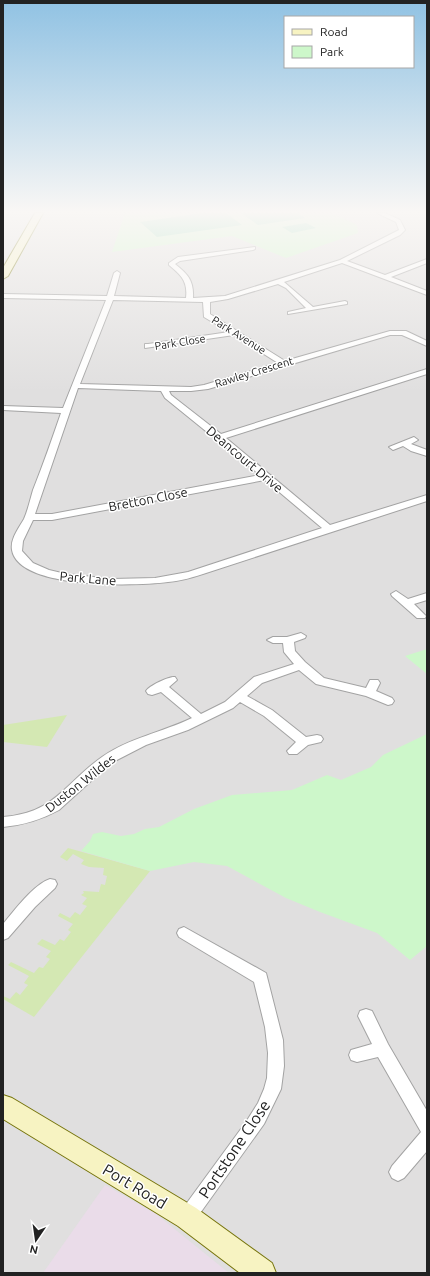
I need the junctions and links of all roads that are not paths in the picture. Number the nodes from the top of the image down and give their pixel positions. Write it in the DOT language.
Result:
graph roads {
  1 [pos="117,273"];
  2 [pos="182,273"];
  3 [pos="308,273"];
  4 [pos="374,273"];
  5 [pos="397,273"];
  6 [pos="386,277"];
  7 [pos="280,282"];
  8 [pos="427,293"];
  9 [pos="3,296"];
  10 [pos="110,298"];
  11 [pos="189,300"];
  12 [pos="206,300"];
  13 [pos="344,303"];
  14 [pos="311,309"];
  15 [pos="290,313"];
  16 [pos="235,333"];
  17 [pos="427,344"];
  18 [pos="148,346"];
  19 [pos="283,363"];
  20 [pos="427,371"];
  21 [pos="75,386"];
  22 [pos="164,389"];
  23 [pos="3,408"];
  24 [pos="66,411"];
  25 [pos="220,437"];
  26 [pos="414,440"];
  27 [pos="404,443"];
  28 [pos="393,447"];
  29 [pos="427,453"];
  30 [pos="265,477"];
  31 [pos="427,498"];
  32 [pos="30,517"];
  33 [pos="328,528"];
  34 [pos="396,594"];
  35 [pos="427,596"];
  36 [pos="408,603"];
  37 [pos="421,616"];
  38 [pos="301,636"];
  39 [pos="273,640"];
  40 [pos="288,640"];
  41 [pos="301,665"];
  42 [pos="162,686"];
  43 [pos="238,696"];
  44 [pos="388,701"];
  45 [pos="200,719"];
  46 [pos="317,739"];
  47 [pos="304,742"];
  48 [pos="293,751"];
  49 [pos="3,822"];
  50 [pos="50,884"];
  51 [pos="184,932"];
  52 [pos="3,934"];
  53 [pos="366,1016"];
  54 [pos="382,1049"];
  55 [pos="357,1055"];
  56 [pos="3,1106"];
  57 [pos="427,1128"];
  58 [pos="427,1138"];
  59 [pos="398,1172"];
  60 [pos="187,1217"];
  61 [pos="262,1273"];
  1 -- 10 [label="street, Park Lane"];
  2 -- 11 [label="street"];
  3 -- 7 [label="street"];
  4 -- 6 [label="street"];
  5 -- 6 [label="street"];
  6 -- 8 [label="street"];
  7 -- 12 [label="street"];
  7 -- 14 [label="street"];
  9 -- 10 [label="street"];
  10 -- 11 [label="street"];
  10 -- 21 [label="street, Park Lane"];
  11 -- 12 [label="street"];
  12 -- 16 [label="street, Park Avenue"];
  13 -- 14 [label="street"];
  14 -- 15 [label="street"];
  16 -- 18 [label="street, Park Close"];
  16 -- 19 [label="street, Park Avenue"];
  17 -- 19 [label="street, Rawley Crescent"];
  19 -- 22 [label="street, Rawley Crescent"];
  20 -- 25 [label="street"];
  21 -- 22 [label="street, Rawley Crescent"];
  21 -- 24 [label="street, Park Lane"];
  22 -- 25 [label="street, Deancourt Drive"];
  23 -- 24 [label="street"];
  24 -- 32 [label="street, Park Lane"];
  25 -- 30 [label="street, Deancourt Drive"];
  26 -- 27 [label="street"];
  27 -- 28 [label="street"];
  27 -- 29 [label="street"];
  30 -- 32 [label="street, Bretton Close"];
  30 -- 33 [label="street, Deancourt Drive"];
  31 -- 33 [label="street, Park Lane"];
  32 -- 33 [label="street, Park Lane"];
  34 -- 36 [label="street"];
  35 -- 36 [label="street"];
  36 -- 37 [label="street"];
  38 -- 40 [label="street"];
  39 -- 40 [label="street"];
  40 -- 41 [label="street"];
  41 -- 43 [label="street, Duston Wildes"];
  41 -- 44 [label="street"];
  42 -- 45 [label="street"];
  43 -- 45 [label="street, Duston Wildes"];
  43 -- 47 [label="street"];
  45 -- 49 [label="street, Duston Wildes"];
  46 -- 47 [label="street"];
  47 -- 48 [label="street"];
  50 -- 52 [label="street"];
  51 -- 60 [label="street, Portstone Close"];
  53 -- 54 [label="street"];
  54 -- 55 [label="street"];
  54 -- 57 [label="street"];
  56 -- 60 [label="street, Port Road"];
  58 -- 59 [label="street"];
  60 -- 61 [label="street, Port Road"];
}
